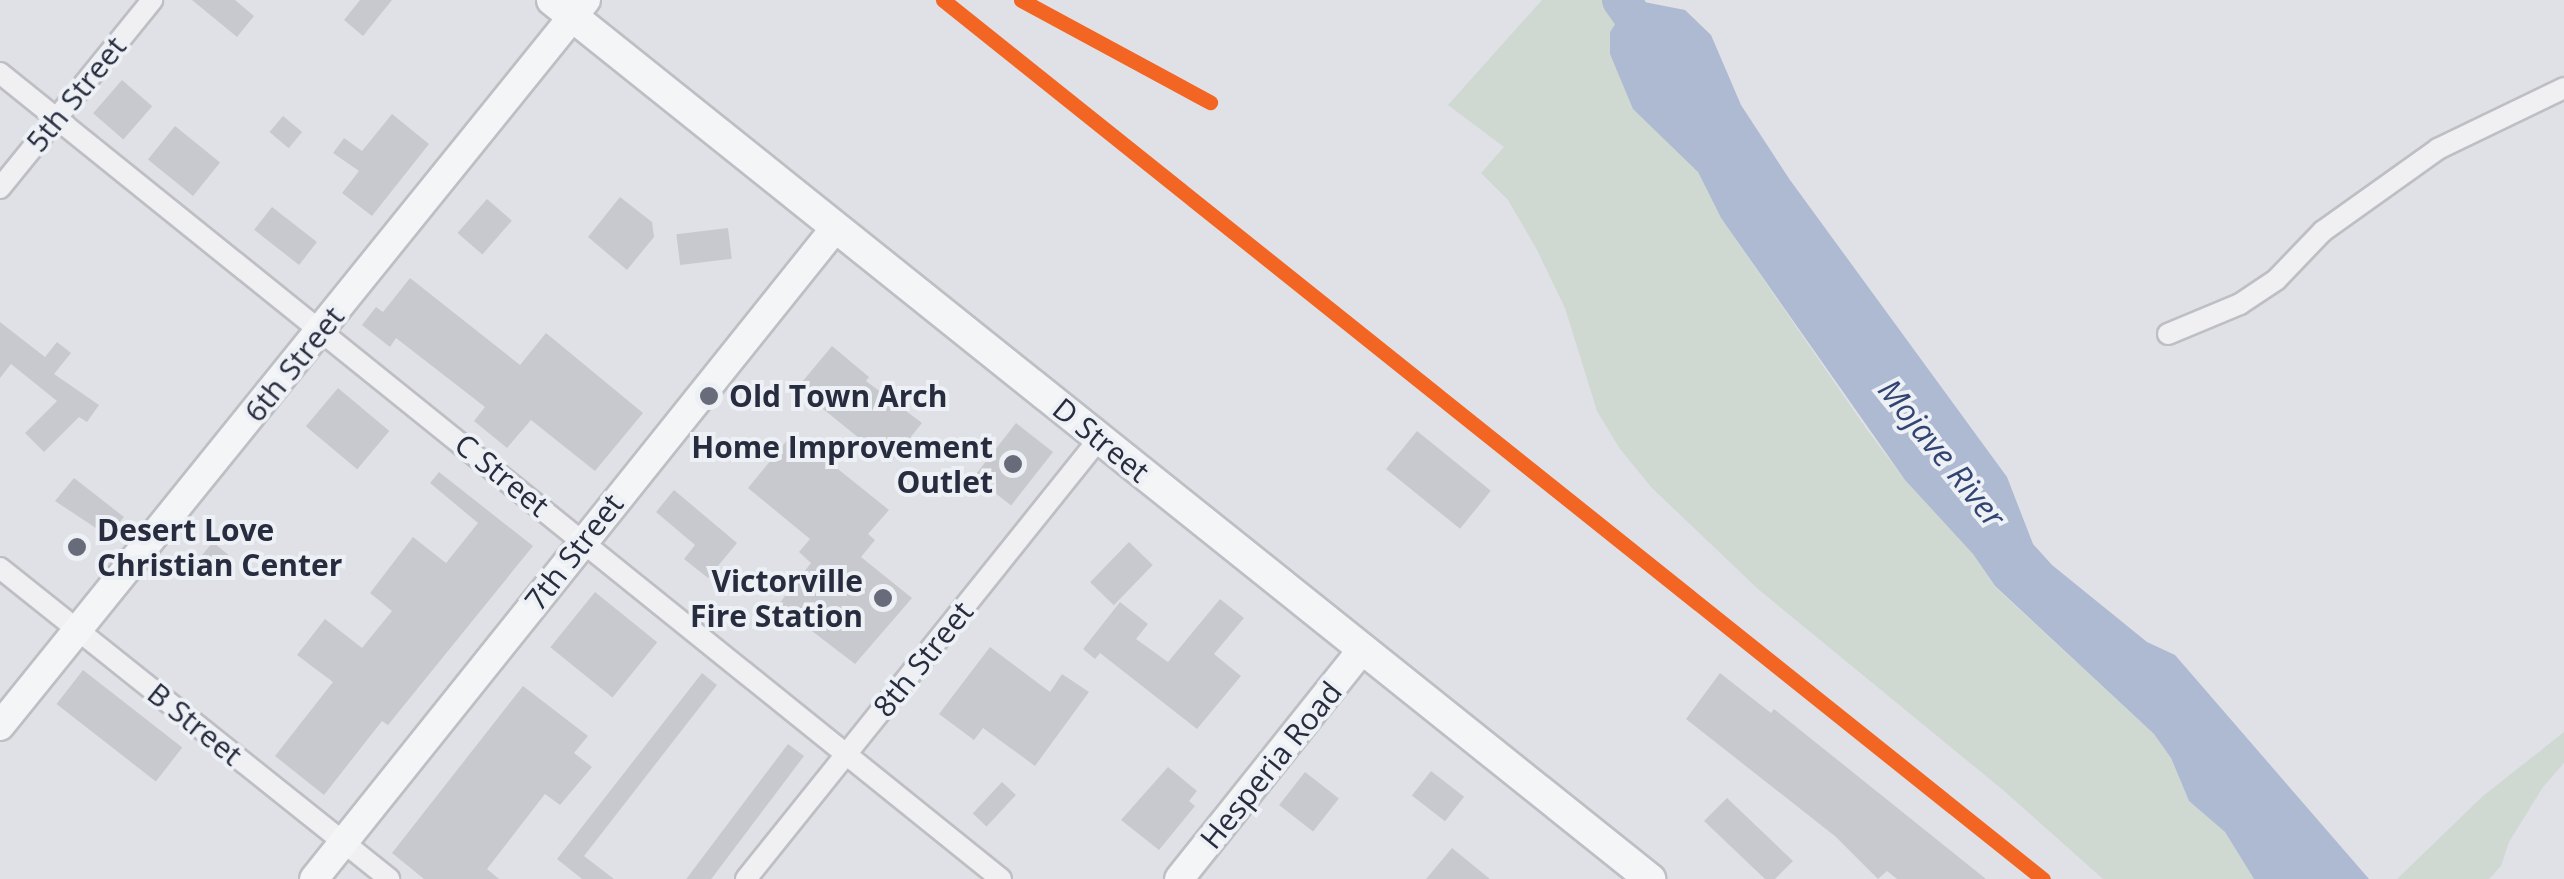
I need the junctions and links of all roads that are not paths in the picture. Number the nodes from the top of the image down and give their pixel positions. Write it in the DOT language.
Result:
graph roads {
  1 [pos="152,0"];
  2 [pos="570,5"];
  3 [pos="0,72"];
  4 [pos="2564,88"];
  5 [pos="57,118"];
  6 [pos="0,188"];
  7 [pos="836,227"];
  8 [pos="321,330"];
  9 [pos="2168,334"];
  10 [pos="1100,439"];
  11 [pos="583,541"];
  12 [pos="0,568"];
  13 [pos="78,630"];
  14 [pos="1362,650"];
  15 [pos="0,726"];
  16 [pos="846,755"];
  17 [pos="344,844"];
  18 [pos="1631,873"];
  19 [pos="314,879"];
  20 [pos="389,879"];
  21 [pos="746,879"];
  22 [pos="1002,879"];
  23 [pos="1179,879"];
  1 -- 5 [label="street, 5th Street"];
  2 -- 7 [label="main road, D Street"];
  2 -- 8 [label="main road, 6th Street"];
  3 -- 5 [label="street, C Street"];
  4 -- 9 [label="street"];
  5 -- 6 [label="street, 5th Street"];
  5 -- 8 [label="street, C Street"];
  7 -- 10 [label="main road, D Street"];
  7 -- 11 [label="main road, 7th Street"];
  8 -- 11 [label="street, C Street"];
  8 -- 13 [label="main road, 6th Street"];
  10 -- 14 [label="main road, D Street"];
  10 -- 16 [label="street, 8th Street"];
  11 -- 16 [label="street, C Street"];
  11 -- 17 [label="main road, 7th Street"];
  12 -- 13 [label="street, B Street"];
  13 -- 15 [label="main road, 6th Street"];
  13 -- 17 [label="street, B Street"];
  14 -- 18 [label="main road, D Street"];
  14 -- 23 [label="main road, Hesperia Road"];
  16 -- 21 [label="street, 8th Street"];
  16 -- 22 [label="street, C Street"];
  17 -- 19 [label="main road, 7th Street"];
  17 -- 20 [label="street, B Street"];
}
